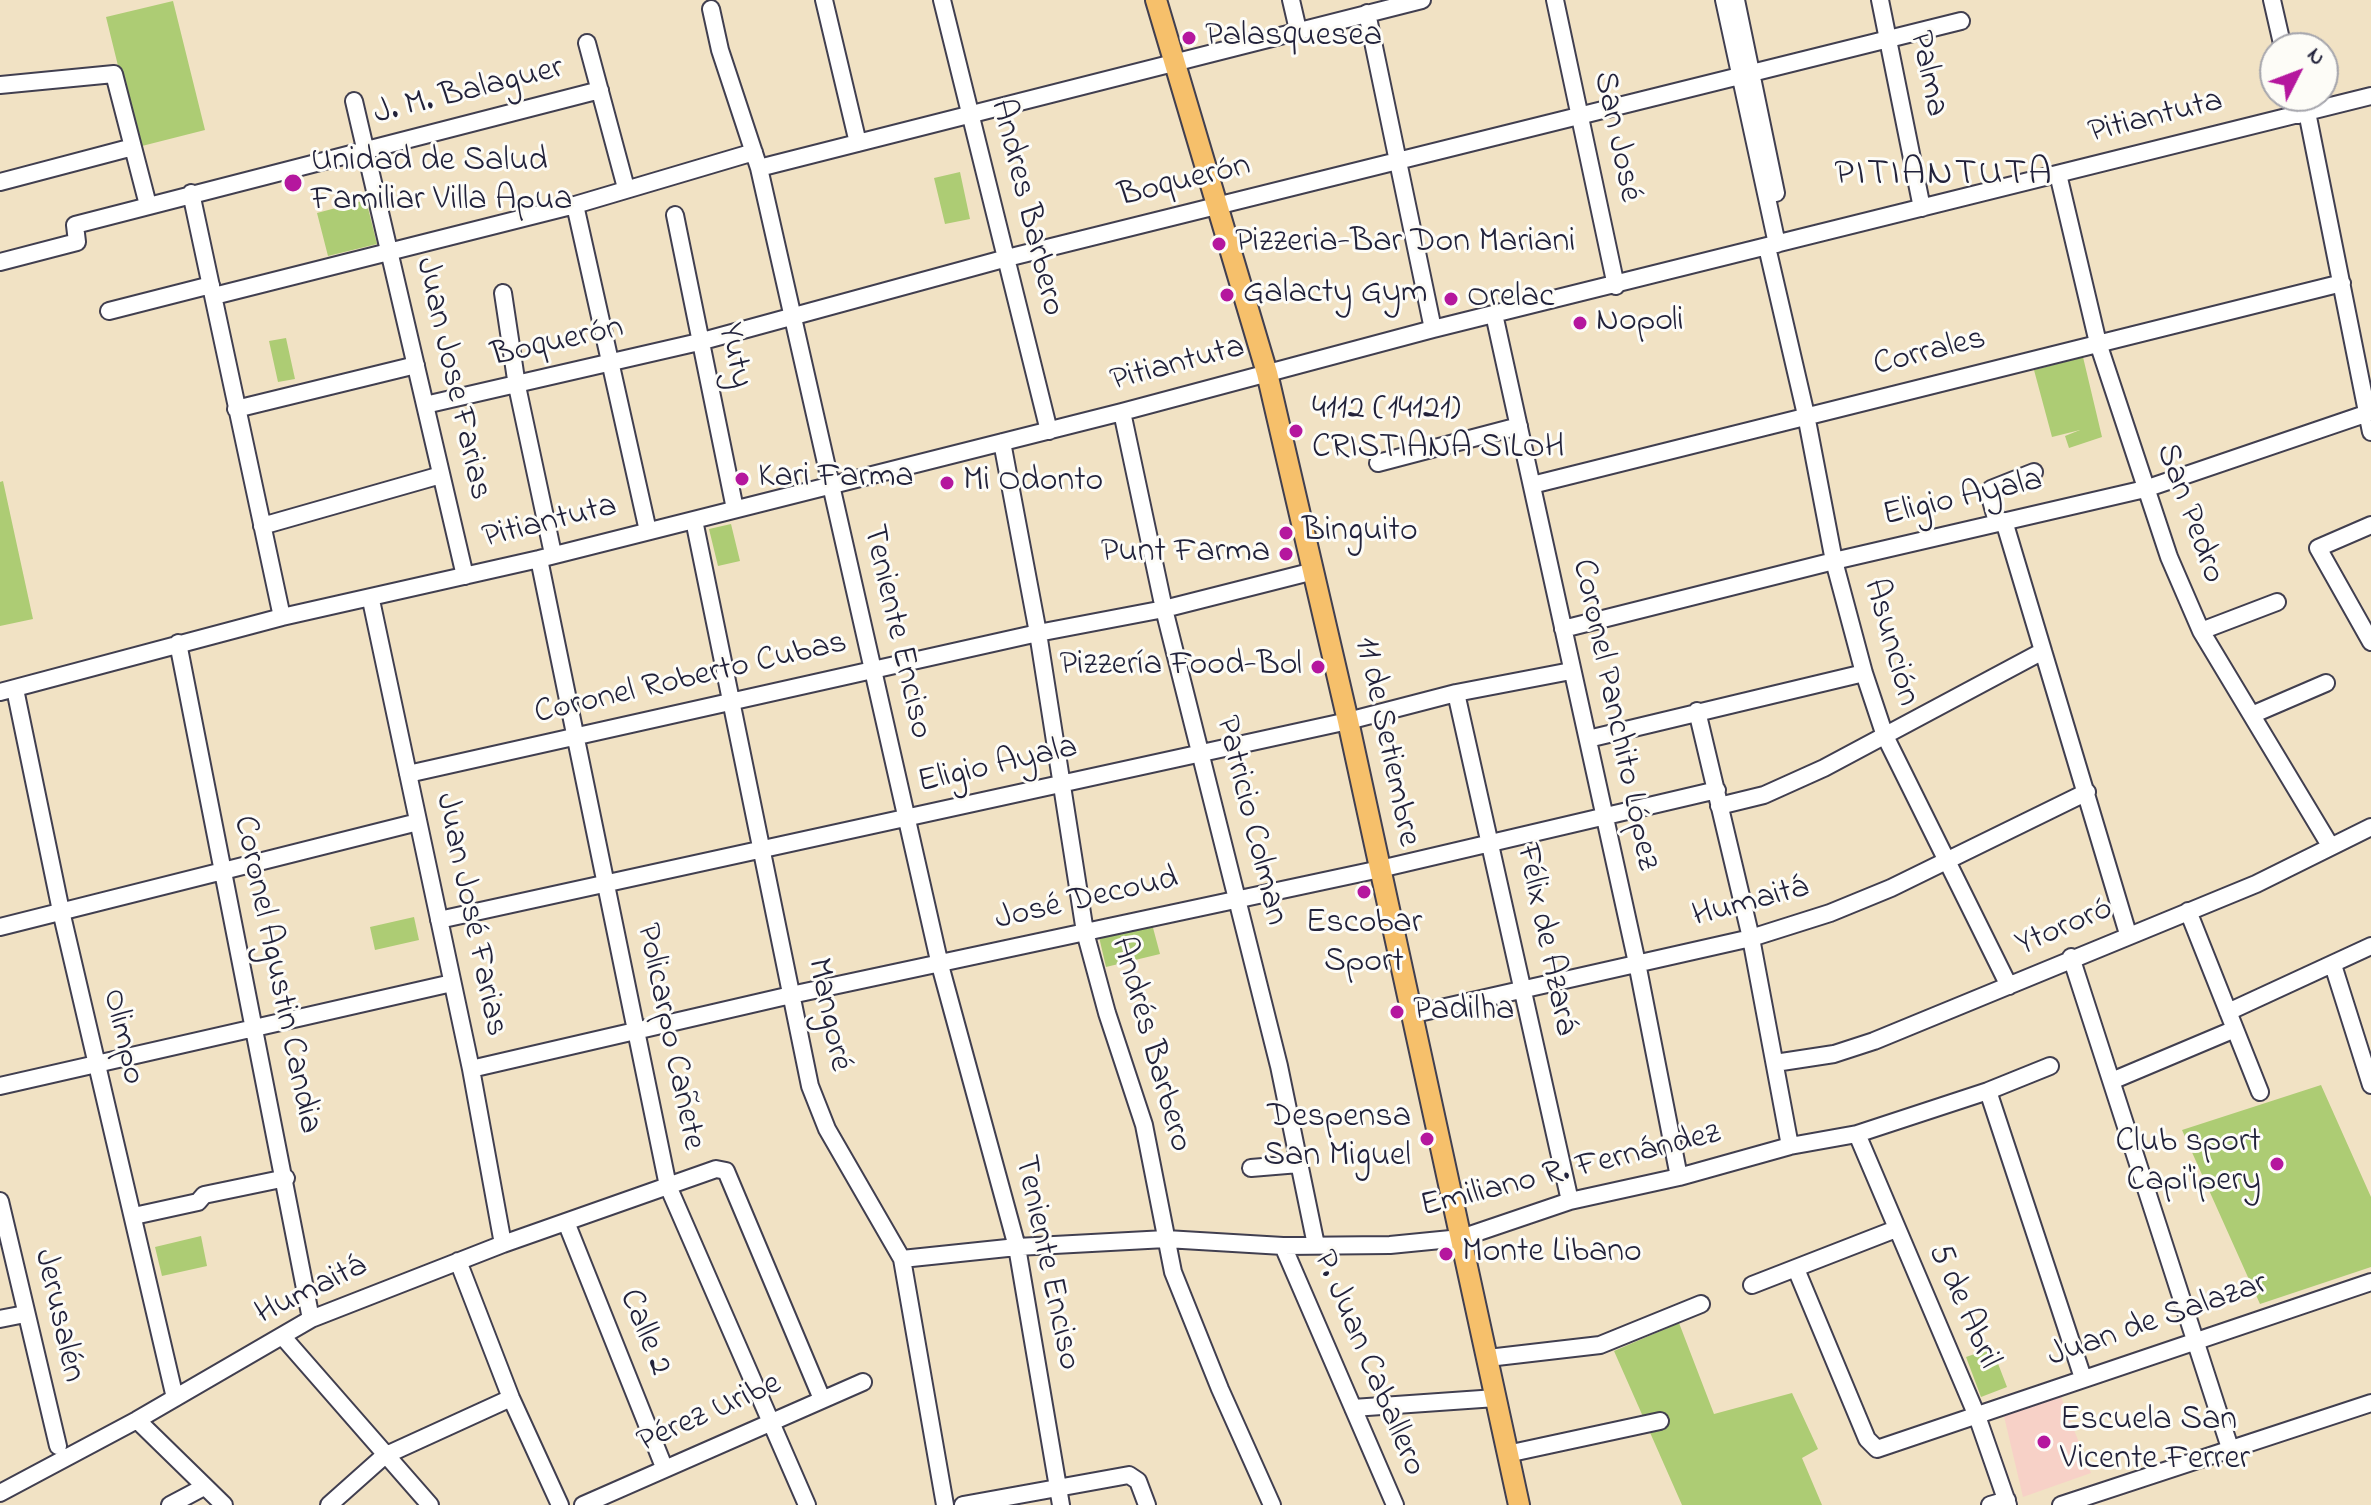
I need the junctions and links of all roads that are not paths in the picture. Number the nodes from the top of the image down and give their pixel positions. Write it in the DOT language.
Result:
graph roads {
  1 [pos="824,0"];
  2 [pos="942,0"];
  3 [pos="1156,0"];
  4 [pos="1291,0"];
  5 [pos="1422,0"];
  6 [pos="1555,0"];
  7 [pos="1724,0"];
  8 [pos="1736,0"];
  9 [pos="1880,0"];
  10 [pos="2272,0"];
  11 [pos="711,9"];
  12 [pos="1367,13"];
  13 [pos="1961,21"];
  14 [pos="1298,30"];
  15 [pos="2279,32"];
  16 [pos="1888,37"];
  17 [pos="587,43"];
  18 [pos="1174,62"];
  19 [pos="1745,73"];
  20 [pos="0,85"];
  21 [pos="600,90"];
  22 [pos="2371,96"];
  23 [pos="354,101"];
  24 [pos="2302,113"];
  25 [pos="972,114"];
  26 [pos="1579,115"];
  27 [pos="858,143"];
  28 [pos="133,147"];
  29 [pos="366,150"];
  30 [pos="757,160"];
  31 [pos="1398,160"];
  32 [pos="2058,174"];
  33 [pos="0,182"];
  34 [pos="626,188"];
  35 [pos="191,193"];
  36 [pos="148,205"];
  37 [pos="575,205"];
  38 [pos="1218,206"];
  39 [pos="1922,208"];
  40 [pos="675,215"];
  41 [pos="1777,244"];
  42 [pos="392,250"];
  43 [pos="1007,258"];
  44 [pos="0,262"];
  45 [pos="2342,283"];
  46 [pos="1616,286"];
  47 [pos="213,291"];
  48 [pos="503,293"];
  49 [pos="109,311"];
  50 [pos="1494,314"];
  51 [pos="793,317"];
  52 [pos="1433,329"];
  53 [pos="699,342"];
  54 [pos="2098,343"];
  55 [pos="611,363"];
  56 [pos="416,365"];
  57 [pos="1267,373"];
  58 [pos="517,386"];
  59 [pos="425,405"];
  60 [pos="236,409"];
  61 [pos="1122,412"];
  62 [pos="2369,413"];
  63 [pos="1806,415"];
  64 [pos="1519,426"];
  65 [pos="1049,431"];
  66 [pos="2371,432"];
  67 [pos="1002,442"];
  68 [pos="1378,463"];
  69 [pos="2034,472"];
  70 [pos="441,475"];
  71 [pos="830,484"];
  72 [pos="1532,485"];
  73 [pos="2145,489"];
  74 [pos="735,509"];
  75 [pos="694,520"];
  76 [pos="2000,522"];
  77 [pos="2371,525"];
  78 [pos="262,526"];
  79 [pos="648,531"];
  80 [pos="546,557"];
  81 [pos="1834,561"];
  82 [pos="1314,571"];
  83 [pos="465,576"];
  84 [pos="371,600"];
  85 [pos="2277,602"];
  86 [pos="1164,609"];
  87 [pos="282,617"];
  88 [pos="1563,629"];
  89 [pos="2201,631"];
  90 [pos="1038,633"];
  91 [pos="2371,642"];
  92 [pos="178,643"];
  93 [pos="2043,651"];
  94 [pos="874,670"];
  95 [pos="1571,671"];
  96 [pos="1864,673"];
  97 [pos="2326,683"];
  98 [pos="7,690"];
  99 [pos="1456,693"];
  100 [pos="732,704"];
  101 [pos="1697,711"];
  102 [pos="2254,714"];
  103 [pos="1348,721"];
  104 [pos="577,736"];
  105 [pos="1885,736"];
  106 [pos="1588,739"];
  107 [pos="1202,751"];
  108 [pos="408,774"];
  109 [pos="1061,783"];
  110 [pos="2087,792"];
  111 [pos="1718,798"];
  112 [pos="1604,815"];
  113 [pos="906,818"];
  114 [pos="418,822"];
  115 [pos="2371,827"];
  116 [pos="1492,840"];
  117 [pos="2331,847"];
  118 [pos="763,848"];
  119 [pos="1946,862"];
  120 [pos="1380,869"];
  121 [pos="223,871"];
  122 [pos="605,882"];
  123 [pos="1235,898"];
  124 [pos="61,911"];
  125 [pos="2188,911"];
  126 [pos="439,920"];
  127 [pos="0,927"];
  128 [pos="1085,932"];
  129 [pos="2128,934"];
  130 [pos="1751,938"];
  131 [pos="2371,946"];
  132 [pos="2071,957"];
  133 [pos="1637,963"];
  134 [pos="940,965"];
  135 [pos="2333,965"];
  136 [pos="452,983"];
  137 [pos="2009,986"];
  138 [pos="1524,987"];
  139 [pos="791,995"];
  140 [pos="2228,1012"];
  141 [pos="1410,1015"];
  142 [pos="255,1028"];
  143 [pos="2235,1029"];
  144 [pos="637,1031"];
  145 [pos="1775,1063"];
  146 [pos="96,1066"];
  147 [pos="2050,1066"];
  148 [pos="471,1069"];
  149 [pos="2114,1080"];
  150 [pos="2371,1085"];
  151 [pos="0,1086"];
  152 [pos="1988,1091"];
  153 [pos="2260,1092"];
  154 [pos="1857,1134"];
  155 [pos="1790,1146"];
  156 [pos="1299,1164"];
  157 [pos="1251,1168"];
  158 [pos="1679,1177"];
  159 [pos="286,1178"];
  160 [pos="668,1186"];
  161 [pos="0,1201"];
  162 [pos="1570,1201"];
  163 [pos="134,1216"];
  164 [pos="566,1222"];
  165 [pos="1896,1229"];
  166 [pos="1461,1238"];
  167 [pos="1166,1239"];
  168 [pos="503,1244"];
  169 [pos="1316,1245"];
  170 [pos="1283,1246"];
  171 [pos="1017,1247"];
  172 [pos="902,1259"];
  173 [pos="458,1261"];
  174 [pos="1796,1269"];
  175 [pos="2371,1282"];
  176 [pos="1752,1285"];
  177 [pos="1701,1304"];
  178 [pos="25,1314"];
  179 [pos="0,1319"];
  180 [pos="311,1319"];
  181 [pos="283,1337"];
  182 [pos="2195,1341"];
  183 [pos="1488,1358"];
  184 [pos="2083,1378"];
  185 [pos="863,1382"];
  186 [pos="175,1398"];
  187 [pos="511,1398"];
  188 [pos="1496,1398"];
  189 [pos="822,1399"];
  190 [pos="2371,1403"];
  191 [pos="1353,1408"];
  192 [pos="1977,1416"];
  193 [pos="137,1420"];
  194 [pos="770,1421"];
  195 [pos="1660,1421"];
  196 [pos="58,1446"];
  197 [pos="2230,1448"];
  198 [pos="1507,1454"];
  199 [pos="384,1456"];
  200 [pos="664,1467"];
  201 [pos="204,1487"];
  202 [pos="1057,1487"];
  203 [pos="0,1493"];
  204 [pos="2008,1503"];
  205 [pos="170,1505"];
  206 [pos="224,1505"];
  207 [pos="329,1505"];
  208 [pos="430,1505"];
  209 [pos="560,1505"];
  210 [pos="583,1505"];
  211 [pos="807,1505"];
  212 [pos="945,1505"];
  213 [pos="963,1505"];
  214 [pos="1061,1505"];
  215 [pos="1147,1505"];
  216 [pos="1272,1505"];
  217 [pos="1395,1505"];
  218 [pos="1519,1505"];
  219 [pos="1990,1505"];
  220 [pos="2061,1505"];
  1 -- 27 [label="street"];
  2 -- 25 [label="street, Andres Barbero"];
  3 -- 18 [label="main road, 11 de Setiembre"];
  4 -- 14 [label="street"];
  5 -- 12 [label="street"];
  6 -- 26 [label="street, San José"];
  7 -- 19 [label="street, Asunción"];
  8 -- 19 [label="street, Asunción"];
  9 -- 16 [label="street, Palma"];
  10 -- 15 [label="street"];
  11 -- 30 [label="street, Teniente Enciso"];
  12 -- 14 [label="street"];
  12 -- 31 [label="street"];
  13 -- 16 [label="street, Boquerón"];
  14 -- 18 [label="street"];
  16 -- 19 [label="street, Boquerón"];
  16 -- 39 [label="street, Palma"];
  17 -- 21 [label="street"];
  18 -- 25 [label="street"];
  18 -- 38 [label="main road, 11 de Setiembre"];
  19 -- 26 [label="street, Boquerón"];
  19 -- 41 [label="street, Asunción"];
  20 -- 28 [label="street"];
  21 -- 29 [label="street, J. M. Balaguer"];
  21 -- 34 [label="street"];
  22 -- 24 [label="street, Pitiantuta"];
  23 -- 29 [label="street, Juan Jose Farias"];
  24 -- 32 [label="street, Pitiantuta"];
  24 -- 45 [label="street"];
  25 -- 27 [label="street"];
  25 -- 43 [label="street, Andres Barbero"];
  26 -- 31 [label="street, Boquerón"];
  26 -- 46 [label="street, San José"];
  27 -- 30 [label="street"];
  28 -- 33 [label="street"];
  28 -- 36 [label="street"];
  29 -- 35 [label="street, J. M. Balaguer"];
  29 -- 42 [label="street, Juan Jose Farias"];
  30 -- 34 [label="street"];
  30 -- 51 [label="street, Teniente Enciso"];
  31 -- 38 [label="street, Boquerón"];
  31 -- 52 [label="street"];
  32 -- 39 [label="street, Pitiantuta"];
  32 -- 54 [label="street, San Pedro"];
  34 -- 37 [label="street"];
  35 -- 36 [label="street, J. M. Balaguer"];
  35 -- 47 [label="street"];
  36 -- 44 [label="street, J. M. Balaguer"];
  37 -- 42 [label="street"];
  37 -- 55 [label="street"];
  38 -- 43 [label="street, Boquerón"];
  38 -- 57 [label="main road, 11 de Setiembre"];
  39 -- 41 [label="street, Pitiantuta"];
  40 -- 53 [label="street, Yuty"];
  41 -- 46 [label="street, Pitiantuta"];
  41 -- 63 [label="street, Asunción"];
  42 -- 47 [label="street"];
  42 -- 56 [label="street, Juan Jose Farias"];
  43 -- 51 [label="street, Boquerón"];
  43 -- 65 [label="street, Andres Barbero"];
  45 -- 54 [label="street, Corrales"];
  45 -- 62 [label="street"];
  46 -- 50 [label="street, Pitiantuta"];
  47 -- 49 [label="street"];
  47 -- 60 [label="street"];
  48 -- 58 [label="street, Policarpo Cañete"];
  50 -- 52 [label="street, Pitiantuta"];
  50 -- 64 [label="street, Coronel Panchito López"];
  51 -- 53 [label="street, Boquerón"];
  51 -- 71 [label="street, Teniente Enciso"];
  52 -- 57 [label="street, Pitiantuta"];
  53 -- 55 [label="street, Boquerón"];
  53 -- 74 [label="street, Yuty"];
  54 -- 63 [label="street, Corrales"];
  54 -- 73 [label="street, San Pedro"];
  55 -- 58 [label="street, Boquerón"];
  55 -- 79 [label="street"];
  56 -- 59 [label="street, Juan Jose Farias"];
  56 -- 60 [label="street"];
  57 -- 61 [label="street, Pitiantuta"];
  57 -- 82 [label="main road, 11 de Setiembre"];
  58 -- 59 [label="street, Boquerón"];
  58 -- 80 [label="street, Policarpo Cañete"];
  59 -- 70 [label="street, Juan Jose Farias"];
  60 -- 78 [label="street"];
  61 -- 65 [label="street, Pitiantuta"];
  61 -- 86 [label="street, Patricio Colman"];
  62 -- 66 [label="street"];
  62 -- 73 [label="street, Eligio Ayala"];
  63 -- 72 [label="street, Corrales"];
  63 -- 81 [label="street, Asunción"];
  64 -- 68 [label="street"];
  64 -- 72 [label="street, Coronel Panchito López"];
  65 -- 67 [label="street, Pitiantuta"];
  67 -- 71 [label="street, Pitiantuta"];
  67 -- 90 [label="street, Andrés Barbero"];
  69 -- 76 [label="street"];
  70 -- 78 [label="street"];
  70 -- 83 [label="street, Juan Jose Farias"];
  71 -- 74 [label="street, Pitiantuta"];
  71 -- 94 [label="street, Teniente Enciso"];
  72 -- 88 [label="street, Coronel Panchito López"];
  73 -- 76 [label="street, Eligio Ayala"];
  73 -- 89 [label="street, San Pedro"];
  74 -- 75 [label="street, Pitiantuta"];
  75 -- 79 [label="street, Pitiantuta"];
  75 -- 100 [label="street, Mangoré"];
  76 -- 81 [label="street, Eligio Ayala"];
  76 -- 93 [label="street"];
  77 -- 91 [label="street"];
  78 -- 87 [label="street"];
  79 -- 80 [label="street, Pitiantuta"];
  80 -- 83 [label="street, Pitiantuta"];
  80 -- 104 [label="street, Policarpo Cañete"];
  81 -- 88 [label="street, Eligio Ayala"];
  81 -- 96 [label="street, Asunción"];
  82 -- 86 [label="street, Coronel Roberto Cubas"];
  82 -- 103 [label="main road, 11 de Setiembre"];
  83 -- 84 [label="street, Pitiantuta"];
  84 -- 87 [label="street, Pitiantuta"];
  84 -- 108 [label="street, Juan José Farias"];
  85 -- 89 [label="street"];
  86 -- 90 [label="street, Coronel Roberto Cubas"];
  86 -- 107 [label="street, Patricio Colman"];
  87 -- 92 [label="street, Pitiantuta"];
  88 -- 95 [label="street, Coronel Panchito López"];
  89 -- 102 [label="street, San Pedro"];
  90 -- 94 [label="street, Coronel Roberto Cubas"];
  90 -- 109 [label="street, Andrés Barbero"];
  92 -- 98 [label="street, Pitiantuta"];
  92 -- 121 [label="street, Coronel Agustin Candia"];
  93 -- 105 [label="street, José Decoud"];
  93 -- 110 [label="street"];
  94 -- 100 [label="street, Coronel Roberto Cubas"];
  94 -- 113 [label="street, Teniente Enciso"];
  95 -- 99 [label="street, Eligio Ayala"];
  95 -- 106 [label="street, Coronel Panchito López"];
  96 -- 101 [label="street"];
  96 -- 105 [label="street, Asunción"];
  97 -- 102 [label="street"];
  98 -- 124 [label="street, Olimpo"];
  99 -- 103 [label="street, Eligio Ayala"];
  99 -- 116 [label="street, Félix de Azará"];
  100 -- 104 [label="street, Coronel Roberto Cubas"];
  100 -- 118 [label="street, Mangoré"];
  101 -- 106 [label="street"];
  101 -- 111 [label="street"];
  102 -- 117 [label="street, San Pedro"];
  103 -- 107 [label="street, Eligio Ayala"];
  103 -- 120 [label="main road, 11 de Setiembre"];
  104 -- 108 [label="street, Coronel Roberto Cubas"];
  104 -- 122 [label="street, Policarpo Cañete"];
  105 -- 111 [label="street, José Decoud"];
  105 -- 119 [label="street, Asunción"];
  106 -- 112 [label="street, Coronel Panchito López"];
  107 -- 109 [label="street, Eligio Ayala"];
  107 -- 123 [label="street, Patricio Colman"];
  108 -- 114 [label="street, Juan José Farias"];
  109 -- 113 [label="street, Eligio Ayala"];
  109 -- 128 [label="street, Andrés Barbero"];
  110 -- 119 [label="street, Humaitá"];
  110 -- 129 [label="street"];
  111 -- 112 [label="street, José Decoud"];
  111 -- 130 [label="street"];
  112 -- 116 [label="street, José Decoud"];
  112 -- 133 [label="street, Coronel Panchito López"];
  113 -- 118 [label="street, Eligio Ayala"];
  113 -- 134 [label="street, Teniente Enciso"];
  114 -- 121 [label="street"];
  114 -- 126 [label="street, Juan José Farias"];
  115 -- 117 [label="street, Ytororó"];
  116 -- 120 [label="street, José Decoud"];
  116 -- 138 [label="street, Félix de Azará"];
  117 -- 125 [label="street, Ytororó"];
  118 -- 122 [label="street, Eligio Ayala"];
  118 -- 139 [label="street, Mangoré"];
  119 -- 130 [label="street, Humaitá"];
  119 -- 137 [label="street, Asunción"];
  120 -- 123 [label="street, José Decoud"];
  120 -- 141 [label="main road, 11 de Setiembre"];
  121 -- 124 [label="street"];
  121 -- 142 [label="street, Coronel Agustin Candia"];
  122 -- 126 [label="street, Eligio Ayala"];
  122 -- 144 [label="street, Policarpo Cañete"];
  123 -- 128 [label="street, José Decoud"];
  123 -- 156 [label="street, Patricio Colman"];
  124 -- 127 [label="street"];
  124 -- 146 [label="street, Olimpo"];
  125 -- 129 [label="street, Ytororó"];
  125 -- 140 [label="street"];
  126 -- 136 [label="street, Juan José Farias"];
  128 -- 134 [label="street, José Decoud"];
  128 -- 167 [label="street, Andrés Barbero"];
  129 -- 132 [label="street, Ytororó"];
  130 -- 133 [label="street, Humaitá"];
  130 -- 145 [label="street"];
  131 -- 135 [label="street"];
  132 -- 137 [label="street, Ytororó"];
  132 -- 149 [label="street"];
  133 -- 138 [label="street, Humaitá"];
  133 -- 158 [label="street, Coronel Panchito López"];
  134 -- 139 [label="street, José Decoud"];
  134 -- 171 [label="street, Teniente Enciso"];
  135 -- 140 [label="street"];
  135 -- 150 [label="street"];
  136 -- 142 [label="street"];
  136 -- 148 [label="street, Juan José Farias"];
  137 -- 145 [label="street, Ytororó"];
  138 -- 141 [label="street, Humaitá"];
  138 -- 162 [label="street, Félix de Azará"];
  139 -- 144 [label="street, José Decoud"];
  139 -- 172 [label="street, Mangoré"];
  140 -- 143 [label="street"];
  141 -- 166 [label="main road, 11 de Setiembre"];
  142 -- 146 [label="street"];
  142 -- 159 [label="street, Coronel Agustin Candia"];
  143 -- 149 [label="street"];
  143 -- 153 [label="street"];
  144 -- 148 [label="street, José Decoud"];
  144 -- 160 [label="street, Policarpo Cañete"];
  145 -- 155 [label="street"];
  146 -- 151 [label="street"];
  146 -- 163 [label="street, Olimpo"];
  147 -- 152 [label="street, Emiliano R. Fernández"];
  148 -- 168 [label="street, Juan José Farias"];
  149 -- 182 [label="street"];
  152 -- 154 [label="street, Emiliano R. Fernández"];
  152 -- 184 [label="street"];
  154 -- 155 [label="street, Emiliano R. Fernández"];
  154 -- 165 [label="street, 5 de Abril"];
  155 -- 158 [label="street, Emiliano R. Fernández"];
  156 -- 157 [label="street"];
  156 -- 169 [label="street, Patricio Colman"];
  158 -- 162 [label="street, Emiliano R. Fernández"];
  159 -- 163 [label="street"];
  159 -- 180 [label="street, Coronel Agustin Candia"];
  160 -- 164 [label="street, Humaitá"];
  160 -- 189 [label="street, Humaitá"];
  160 -- 194 [label="street, Policarpo Cañete"];
  161 -- 178 [label="street, Jerusalén"];
  162 -- 166 [label="street, Emiliano R. Fernández"];
  163 -- 186 [label="street, Olimpo"];
  164 -- 168 [label="street, Humaitá"];
  164 -- 200 [label="street, Calle 2"];
  165 -- 174 [label="street"];
  165 -- 192 [label="street, 5 de Abril"];
  166 -- 169 [label="street, Emiliano R. Fernández"];
  166 -- 183 [label="main road, 11 de Setiembre"];
  167 -- 170 [label="street, Emiliano R. Fernández"];
  167 -- 171 [label="street, Emiliano R. Fernández"];
  167 -- 216 [label="street, Andrés Barbero"];
  168 -- 173 [label="street, Humaitá"];
  169 -- 170 [label="street, Emiliano R. Fernández"];
  170 -- 191 [label="street, P. Juan Caballero"];
  171 -- 172 [label="street, Emiliano R. Fernández"];
  171 -- 202 [label="street, Teniente Enciso"];
  172 -- 212 [label="street, Mangoré"];
  173 -- 180 [label="street, Humaitá"];
  173 -- 187 [label="street"];
  174 -- 176 [label="street"];
  174 -- 192 [label="street, Juan de Salazar"];
  175 -- 182 [label="street, Juan de Salazar"];
  177 -- 183 [label="street"];
  178 -- 179 [label="street"];
  178 -- 196 [label="street, Jerusalén"];
  180 -- 181 [label="street, Humaitá"];
  181 -- 186 [label="street, Humaitá"];
  181 -- 199 [label="street"];
  182 -- 184 [label="street, Juan de Salazar"];
  182 -- 197 [label="street"];
  183 -- 188 [label="main road, 11 de Setiembre"];
  184 -- 192 [label="street, Juan de Salazar"];
  185 -- 189 [label="street, Pérez Uribe"];
  186 -- 193 [label="street, Humaitá"];
  187 -- 199 [label="street"];
  187 -- 209 [label="street"];
  188 -- 191 [label="street"];
  188 -- 198 [label="main road, 11 de Setiembre"];
  189 -- 194 [label="street, Pérez Uribe"];
  190 -- 197 [label="street"];
  191 -- 217 [label="street, P. Juan Caballero"];
  192 -- 204 [label="street, 5 de Abril"];
  193 -- 201 [label="street"];
  193 -- 203 [label="street, Humaitá"];
  194 -- 200 [label="street, Pérez Uribe"];
  194 -- 211 [label="street, Policarpo Cañete"];
  195 -- 198 [label="street"];
  197 -- 220 [label="street"];
  198 -- 218 [label="main road, 11 de Setiembre"];
  199 -- 207 [label="street"];
  199 -- 208 [label="street"];
  200 -- 210 [label="street, Pérez Uribe"];
  201 -- 205 [label="street"];
  201 -- 206 [label="street"];
  202 -- 213 [label="street"];
  202 -- 214 [label="street, Teniente Enciso"];
  202 -- 215 [label="street"];
  204 -- 219 [label="street"];
}
